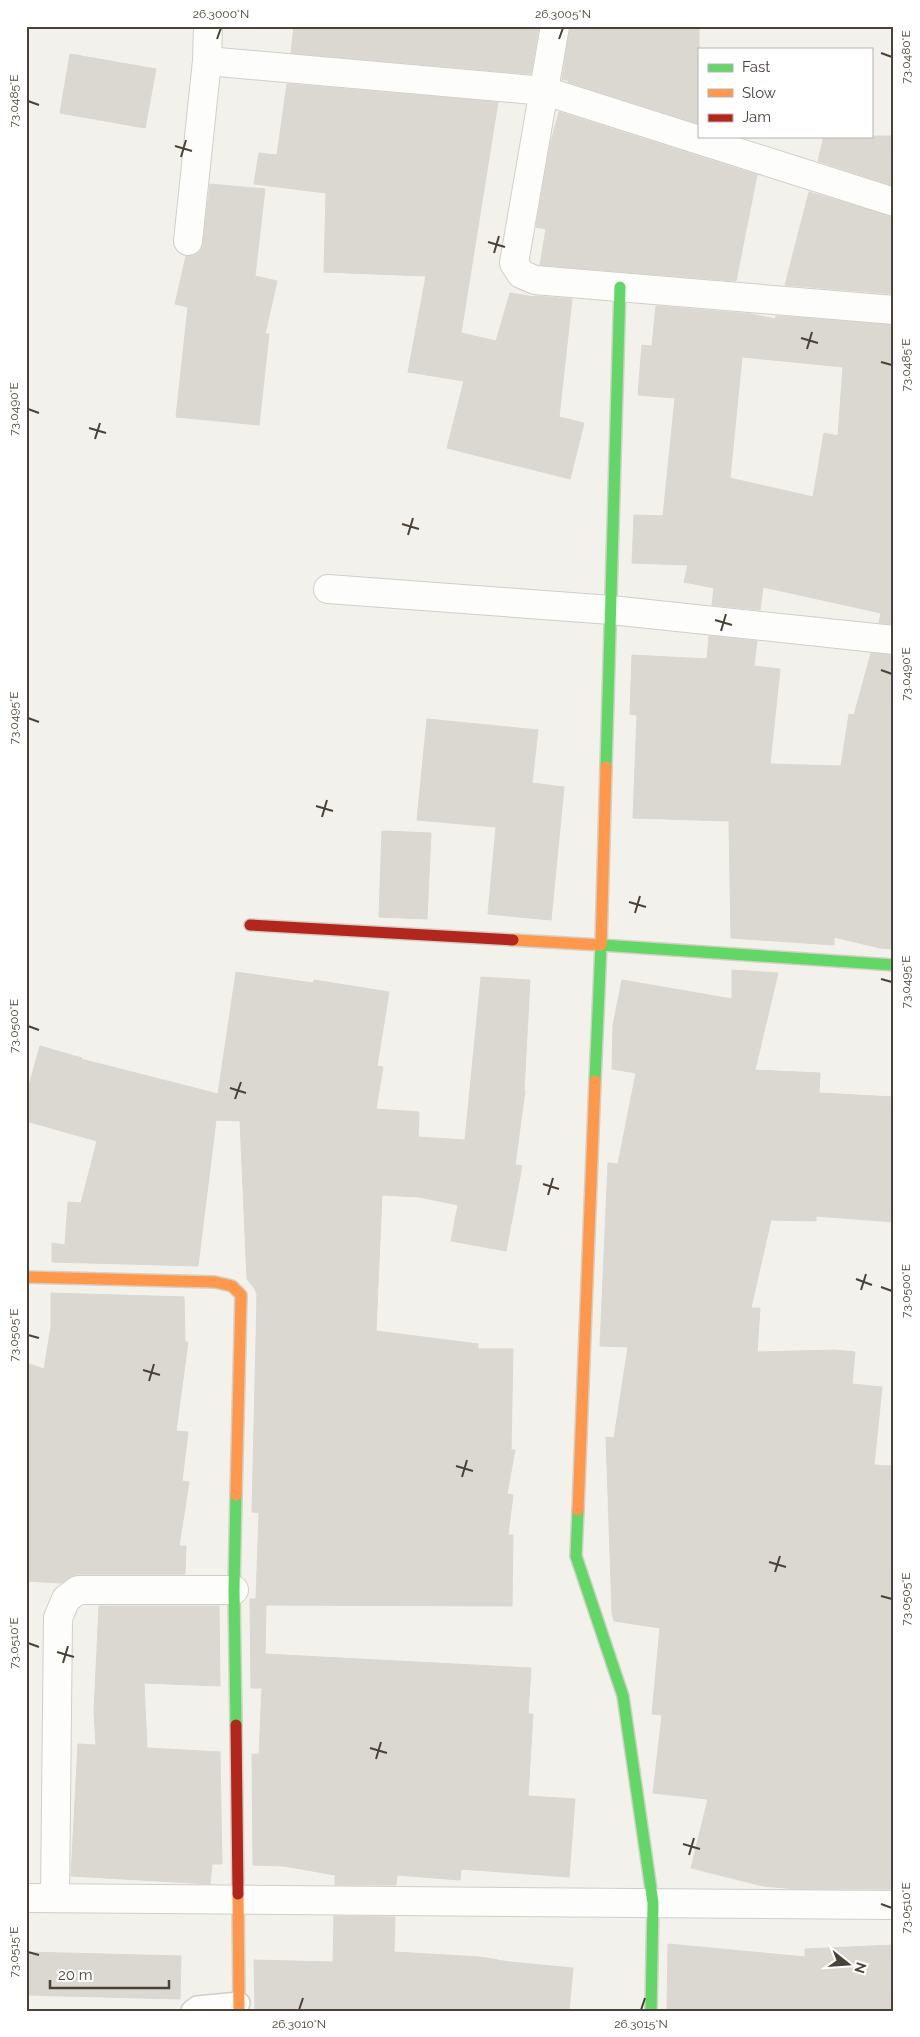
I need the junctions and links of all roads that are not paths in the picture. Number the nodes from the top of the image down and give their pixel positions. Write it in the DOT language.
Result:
graph roads {
  1 [pos="208,26"];
  2 [pos="555,26"];
  3 [pos="207,61"];
  4 [pos="545,91"];
  5 [pos="894,202"];
  6 [pos="188,241"];
  7 [pos="620,287"];
  8 [pos="894,310"];
  9 [pos="328,589"];
  10 [pos="611,610"];
  11 [pos="894,640"];
  12 [pos="250,925"];
  13 [pos="601,945"];
  14 [pos="894,965"];
  15 [pos="26,1277"];
  16 [pos="234,1590"];
  17 [pos="26,1898"];
  18 [pos="55,1898"];
  19 [pos="239,1900"];
  20 [pos="653,1903"];
  21 [pos="894,1905"];
  22 [pos="239,2007"];
  23 [pos="192,2011"];
  24 [pos="651,2011"];
  1 -- 3 [label="street"];
  2 -- 4 [label="street"];
  3 -- 4 [label="street"];
  3 -- 6 [label="street"];
  4 -- 5 [label="street"];
  4 -- 7 [label="street"];
  7 -- 8 [label="street"];
  7 -- 10 [label="street"];
  9 -- 10 [label="street"];
  10 -- 11 [label="street"];
  10 -- 13 [label="street"];
  12 -- 13 [label="street"];
  13 -- 14 [label="street"];
  13 -- 20 [label="street"];
  15 -- 16 [label="street"];
  16 -- 18 [label="street"];
  16 -- 19 [label="street"];
  17 -- 18 [label="street"];
  18 -- 19 [label="street"];
  19 -- 20 [label="street"];
  19 -- 22 [label="street"];
  20 -- 21 [label="street"];
  20 -- 24 [label="street"];
  22 -- 23 [label="lane"];
}
